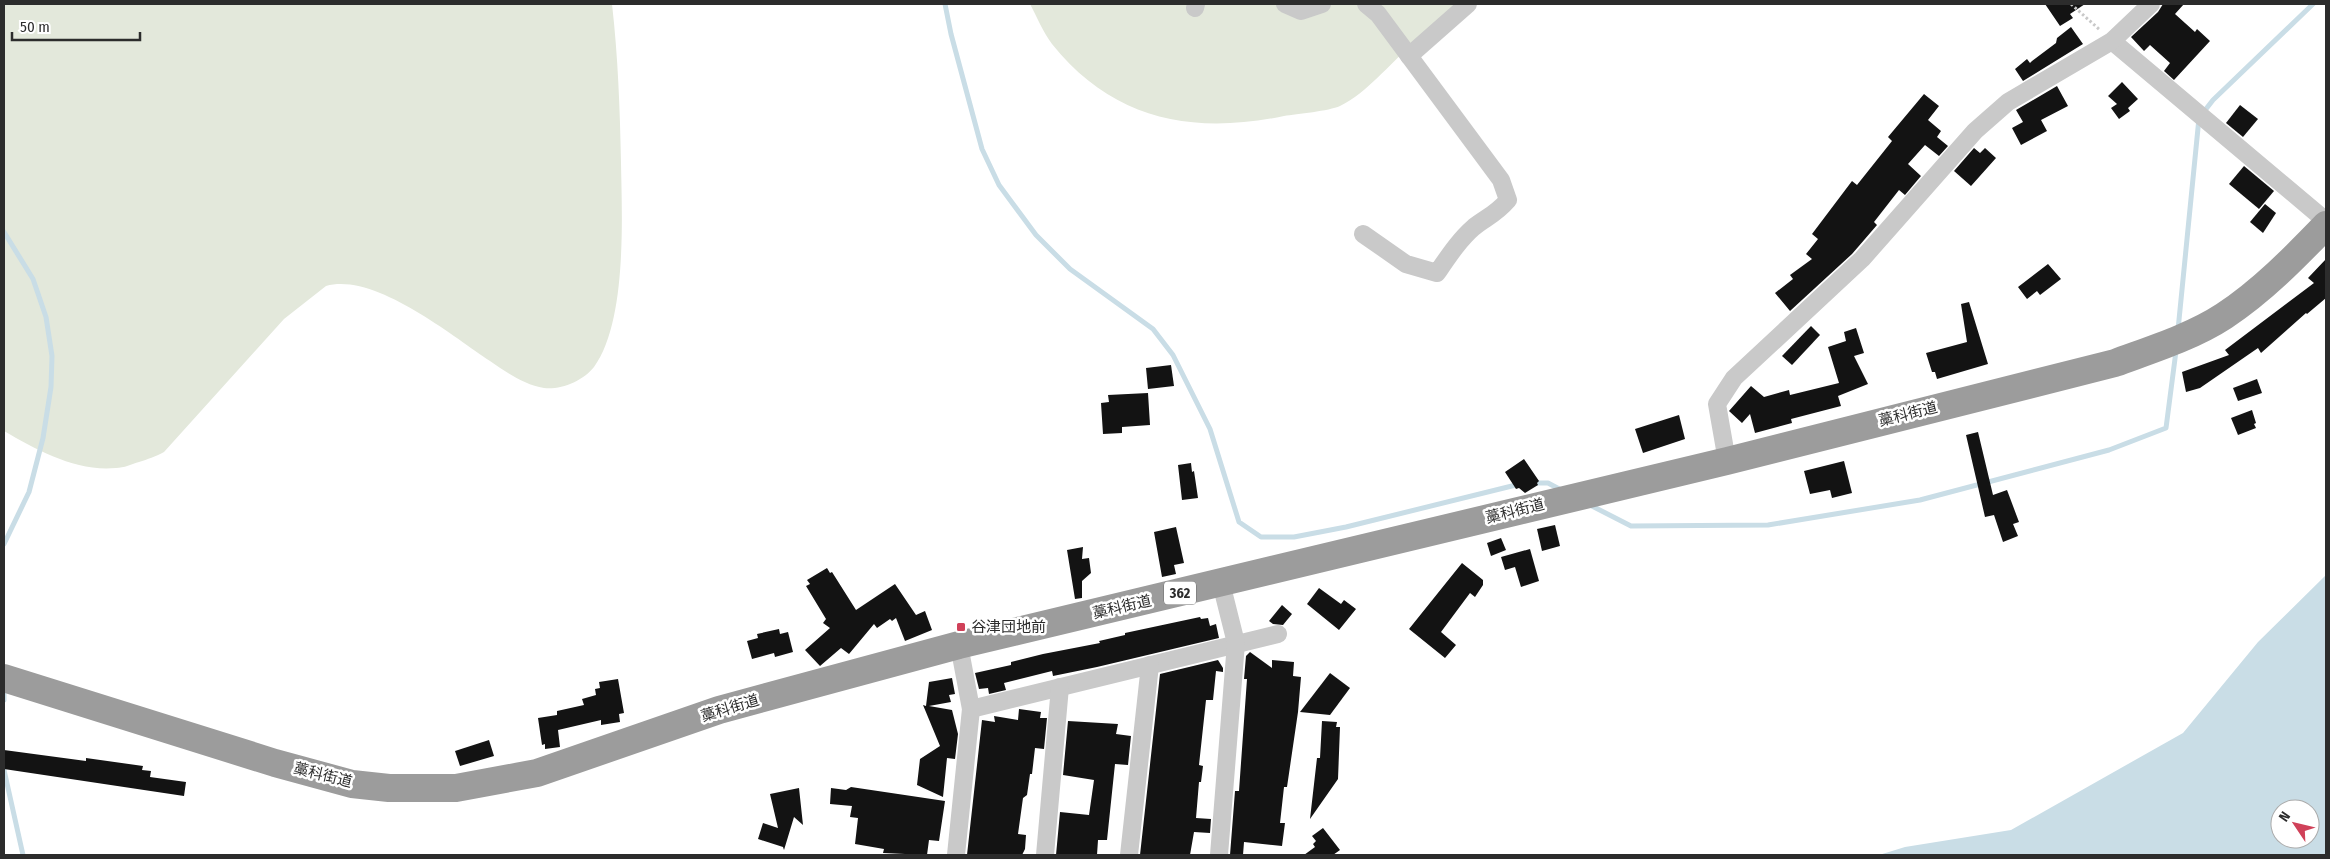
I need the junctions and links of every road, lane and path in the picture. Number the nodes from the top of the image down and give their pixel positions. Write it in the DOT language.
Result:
graph roads {
  1 [pos="1285,4"];
  2 [pos="1322,4"];
  3 [pos="1366,4"];
  4 [pos="1468,4"];
  5 [pos="2071,4"];
  6 [pos="2151,4"];
  7 [pos="2112,41"];
  8 [pos="1409,56"];
  9 [pos="2326,221"];
  10 [pos="2326,225"];
  11 [pos="1363,234"];
  12 [pos="1727,461"];
  13 [pos="1221,583"];
  14 [pos="1278,634"];
  15 [pos="1236,643"];
  16 [pos="959,645"];
  17 [pos="1150,665"];
  18 [pos="4,678"];
  19 [pos="1060,687"];
  20 [pos="971,709"];
  21 [pos="956,855"];
  22 [pos="1045,855"];
  23 [pos="1129,855"];
  24 [pos="1219,855"];
  1 -- 2 [label="street"];
  3 -- 8 [label="street"];
  4 -- 8 [label="street"];
  5 -- 7 [label="path"];
  6 -- 7 [label="street"];
  7 -- 9 [label="street"];
  7 -- 12 [label="street"];
  8 -- 11 [label="street"];
  10 -- 12 [label="highway, 藁科街道 / 362"];
  12 -- 13 [label="highway, 藁科街道 / 362"];
  13 -- 15 [label="street"];
  13 -- 16 [label="highway, 藁科街道 / 362"];
  14 -- 15 [label="street"];
  15 -- 17 [label="street"];
  15 -- 24 [label="street"];
  16 -- 18 [label="highway, 藁科街道 / 362"];
  16 -- 20 [label="street"];
  17 -- 19 [label="street"];
  17 -- 23 [label="street"];
  19 -- 20 [label="street"];
  19 -- 22 [label="street"];
  20 -- 21 [label="street"];
}
